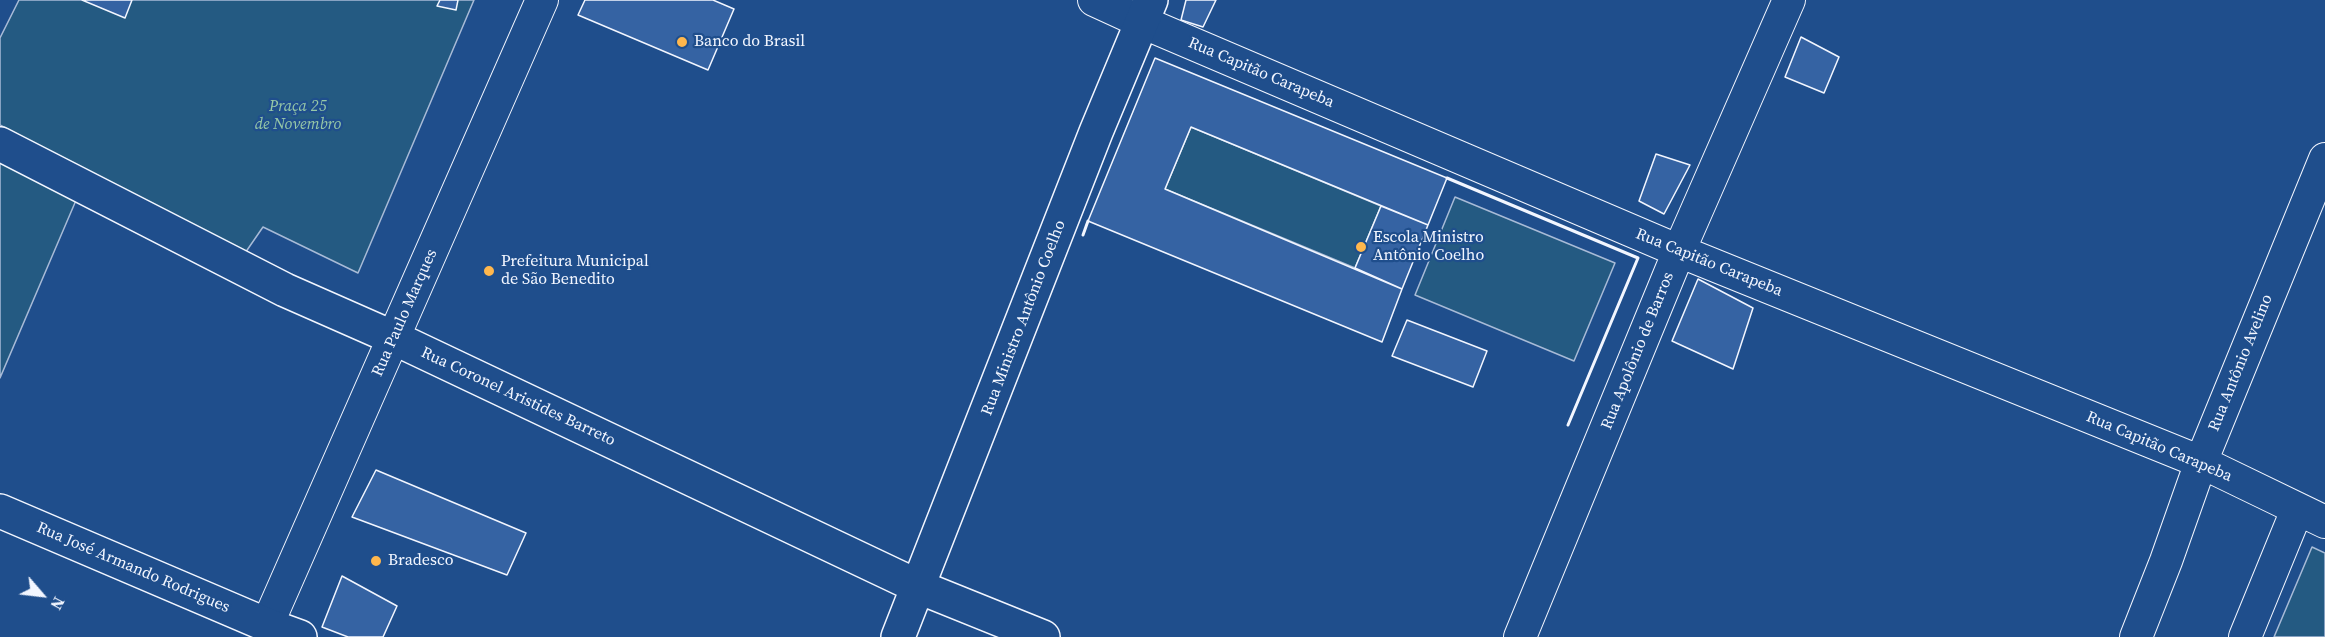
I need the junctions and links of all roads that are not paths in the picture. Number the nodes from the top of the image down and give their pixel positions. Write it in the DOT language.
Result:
graph roads {
  1 [pos="542,0"];
  2 [pos="1094,0"];
  3 [pos="1789,0"];
  4 [pos="1146,11"];
  5 [pos="0,144"];
  6 [pos="2325,159"];
  7 [pos="1679,251"];
  8 [pos="394,338"];
  9 [pos="2201,462"];
  10 [pos="0,511"];
  11 [pos="2311,516"];
  12 [pos="919,587"];
  13 [pos="267,625"];
  14 [pos="300,637"];
  15 [pos="898,637"];
  16 [pos="1042,637"];
  17 [pos="1520,637"];
  18 [pos="2136,637"];
  19 [pos="2245,637"];
  1 -- 8 [label="street, Rua Paulo Marques"];
  2 -- 4 [label="street, Rua Capitão Carapeba"];
  3 -- 7 [label="street, Rua Apolônio de Barros"];
  4 -- 7 [label="street, Rua Capitão Carapeba"];
  4 -- 12 [label="main road, Rua Ministro Antônio Coelho"];
  5 -- 8 [label="main road, Rua Coronel Aristides Barreto"];
  6 -- 9 [label="street, Rua Antônio Avelino"];
  7 -- 9 [label="street, Rua Capitão Carapeba"];
  7 -- 17 [label="street, Rua Apolônio de Barros"];
  8 -- 12 [label="main road, Rua Coronel Aristides Barreto"];
  8 -- 13 [label="street, Rua Paulo Marques"];
  9 -- 11 [label="street, Rua Capitão Carapeba"];
  9 -- 18 [label="street, Rua Antônio Avelino"];
  10 -- 13 [label="main road, Rua José Armando Rodrigues"];
  11 -- 19 [label="street"];
  12 -- 15 [label="main road, Rua Ministro Antônio Coelho"];
  12 -- 16 [label="main road, Rua Coronel Aristides Barreto"];
  13 -- 14 [label="main road, Rua José Armando Rodrigues"];
}
